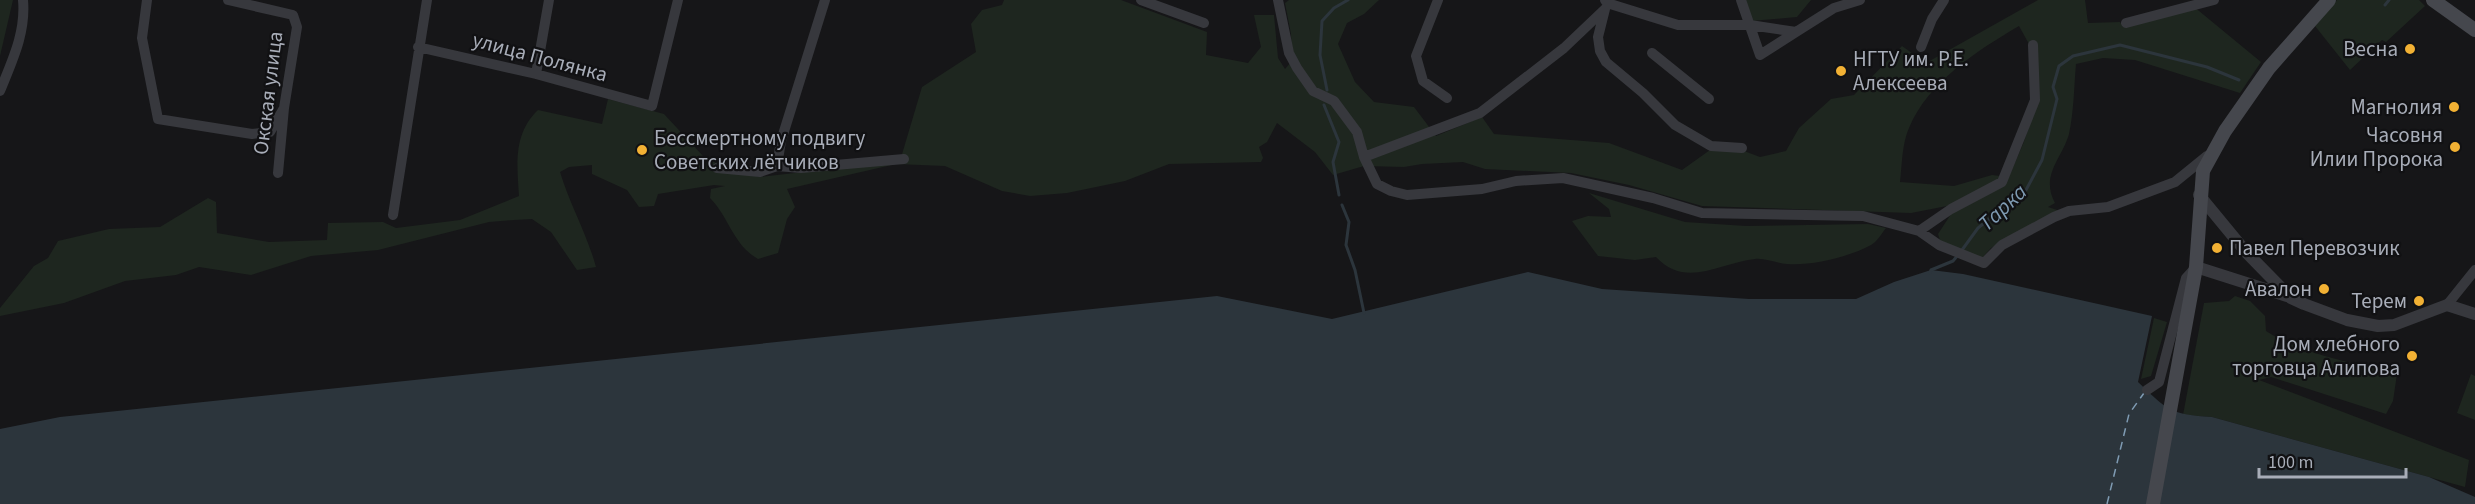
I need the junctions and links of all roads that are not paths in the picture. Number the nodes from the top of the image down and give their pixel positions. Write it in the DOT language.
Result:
graph roads {
  1 [pos="23,0"];
  2 [pos="147,0"];
  3 [pos="228,0"];
  4 [pos="427,0"];
  5 [pos="549,0"];
  6 [pos="678,0"];
  7 [pos="825,0"];
  8 [pos="1141,0"];
  9 [pos="1278,0"];
  10 [pos="1438,0"];
  11 [pos="1741,0"];
  12 [pos="1860,0"];
  13 [pos="1944,0"];
  14 [pos="2214,0"];
  15 [pos="2329,0"];
  16 [pos="2433,0"];
  17 [pos="1606,3"];
  18 [pos="1832,4"];
  19 [pos="1204,22"];
  20 [pos="2126,23"];
  21 [pos="1750,25"];
  22 [pos="2475,30"];
  23 [pos="1796,32"];
  24 [pos="2033,45"];
  25 [pos="418,47"];
  26 [pos="1921,47"];
  27 [pos="1652,53"];
  28 [pos="536,74"];
  29 [pos="0,91"];
  30 [pos="1447,98"];
  31 [pos="1708,99"];
  32 [pos="284,108"];
  33 [pos="2216,145"];
  34 [pos="1742,148"];
  35 [pos="1364,157"];
  36 [pos="904,159"];
  37 [pos="777,166"];
  38 [pos="717,168"];
  39 [pos="278,172"];
  40 [pos="2199,195"];
  41 [pos="393,215"];
  42 [pos="1919,231"];
  43 [pos="2196,267"];
  44 [pos="2475,270"];
  45 [pos="2291,298"];
  46 [pos="2447,305"];
  47 [pos="2475,314"];
  48 [pos="2147,390"];
  49 [pos="2152,504"];
  1 -- 29 [label="street"];
  2 -- 32 [label="street"];
  3 -- 32 [label="street, Окская улица"];
  4 -- 25 [label="street"];
  5 -- 28 [label="street"];
  6 -- 28 [label="street, улица Полянка"];
  7 -- 37 [label="street"];
  8 -- 19 [label="street"];
  9 -- 35 [label="street"];
  10 -- 30 [label="street"];
  11 -- 21 [label="street"];
  12 -- 18 [label="street"];
  13 -- 26 [label="street"];
  14 -- 20 [label="street"];
  15 -- 33 [label="main road"];
  16 -- 22 [label="main road"];
  17 -- 21 [label="street"];
  17 -- 34 [label="street"];
  17 -- 35 [label="street"];
  18 -- 23 [label="street"];
  21 -- 23 [label="street"];
  21 -- 23 [label="street"];
  24 -- 42 [label="street"];
  25 -- 28 [label="street, улица Полянка"];
  25 -- 41 [label="street"];
  27 -- 31 [label="street"];
  32 -- 39 [label="street, Окская улица"];
  33 -- 40 [label="main road"];
  33 -- 42 [label="street"];
  35 -- 42 [label="street"];
  36 -- 37 [label="street"];
  37 -- 38 [label="street"];
  40 -- 43 [label="main road"];
  40 -- 45 [label="street"];
  43 -- 45 [label="street"];
  43 -- 48 [label="street"];
  43 -- 49 [label="main road"];
  44 -- 46 [label="street"];
  45 -- 46 [label="street"];
  46 -- 47 [label="street"];
}
